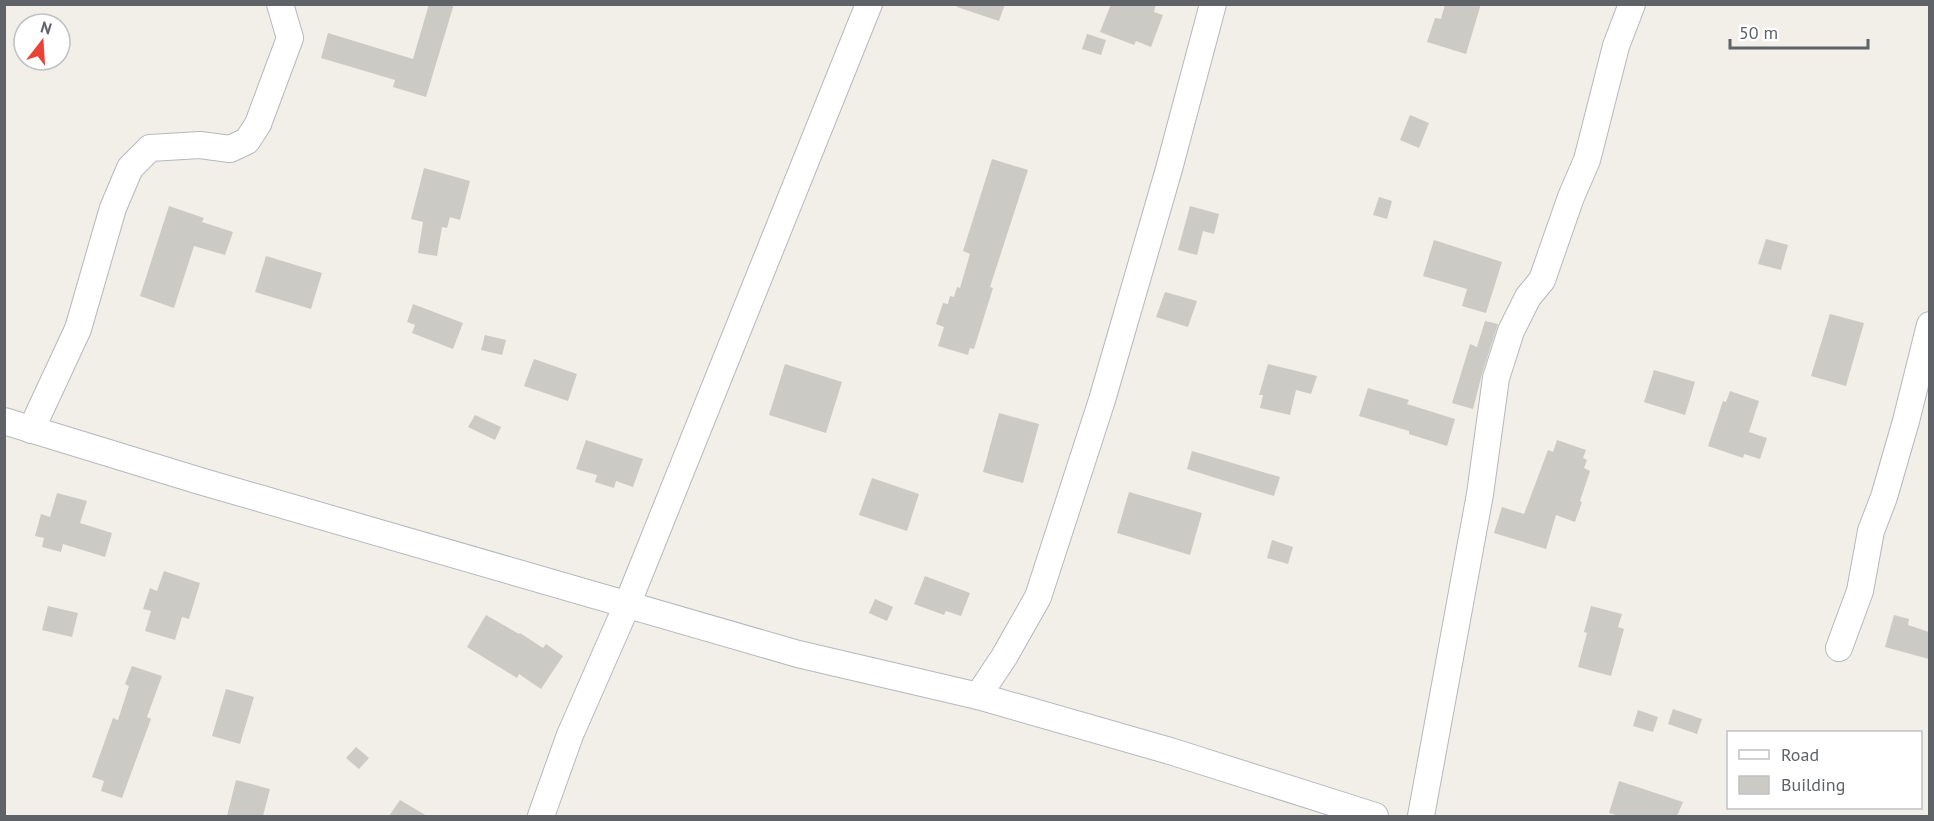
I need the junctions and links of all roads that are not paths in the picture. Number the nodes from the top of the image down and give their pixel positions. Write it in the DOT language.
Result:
graph roads {
  1 [pos="280,4"];
  2 [pos="869,4"];
  3 [pos="1213,4"];
  4 [pos="1632,4"];
  5 [pos="1929,325"];
  6 [pos="1929,364"];
  7 [pos="1906,421"];
  8 [pos="4,422"];
  9 [pos="31,430"];
  10 [pos="627,605"];
  11 [pos="1839,648"];
  12 [pos="978,696"];
  13 [pos="541,816"];
  14 [pos="1375,816"];
  15 [pos="1421,816"];
  1 -- 9 [label="street"];
  2 -- 10 [label="street"];
  3 -- 12 [label="street"];
  4 -- 15 [label="street"];
  5 -- 7 [label="street"];
  6 -- 7 [label="street"];
  7 -- 11 [label="street"];
  8 -- 9 [label="street"];
  9 -- 10 [label="street"];
  10 -- 12 [label="street"];
  10 -- 13 [label="street"];
  12 -- 14 [label="street"];
}
